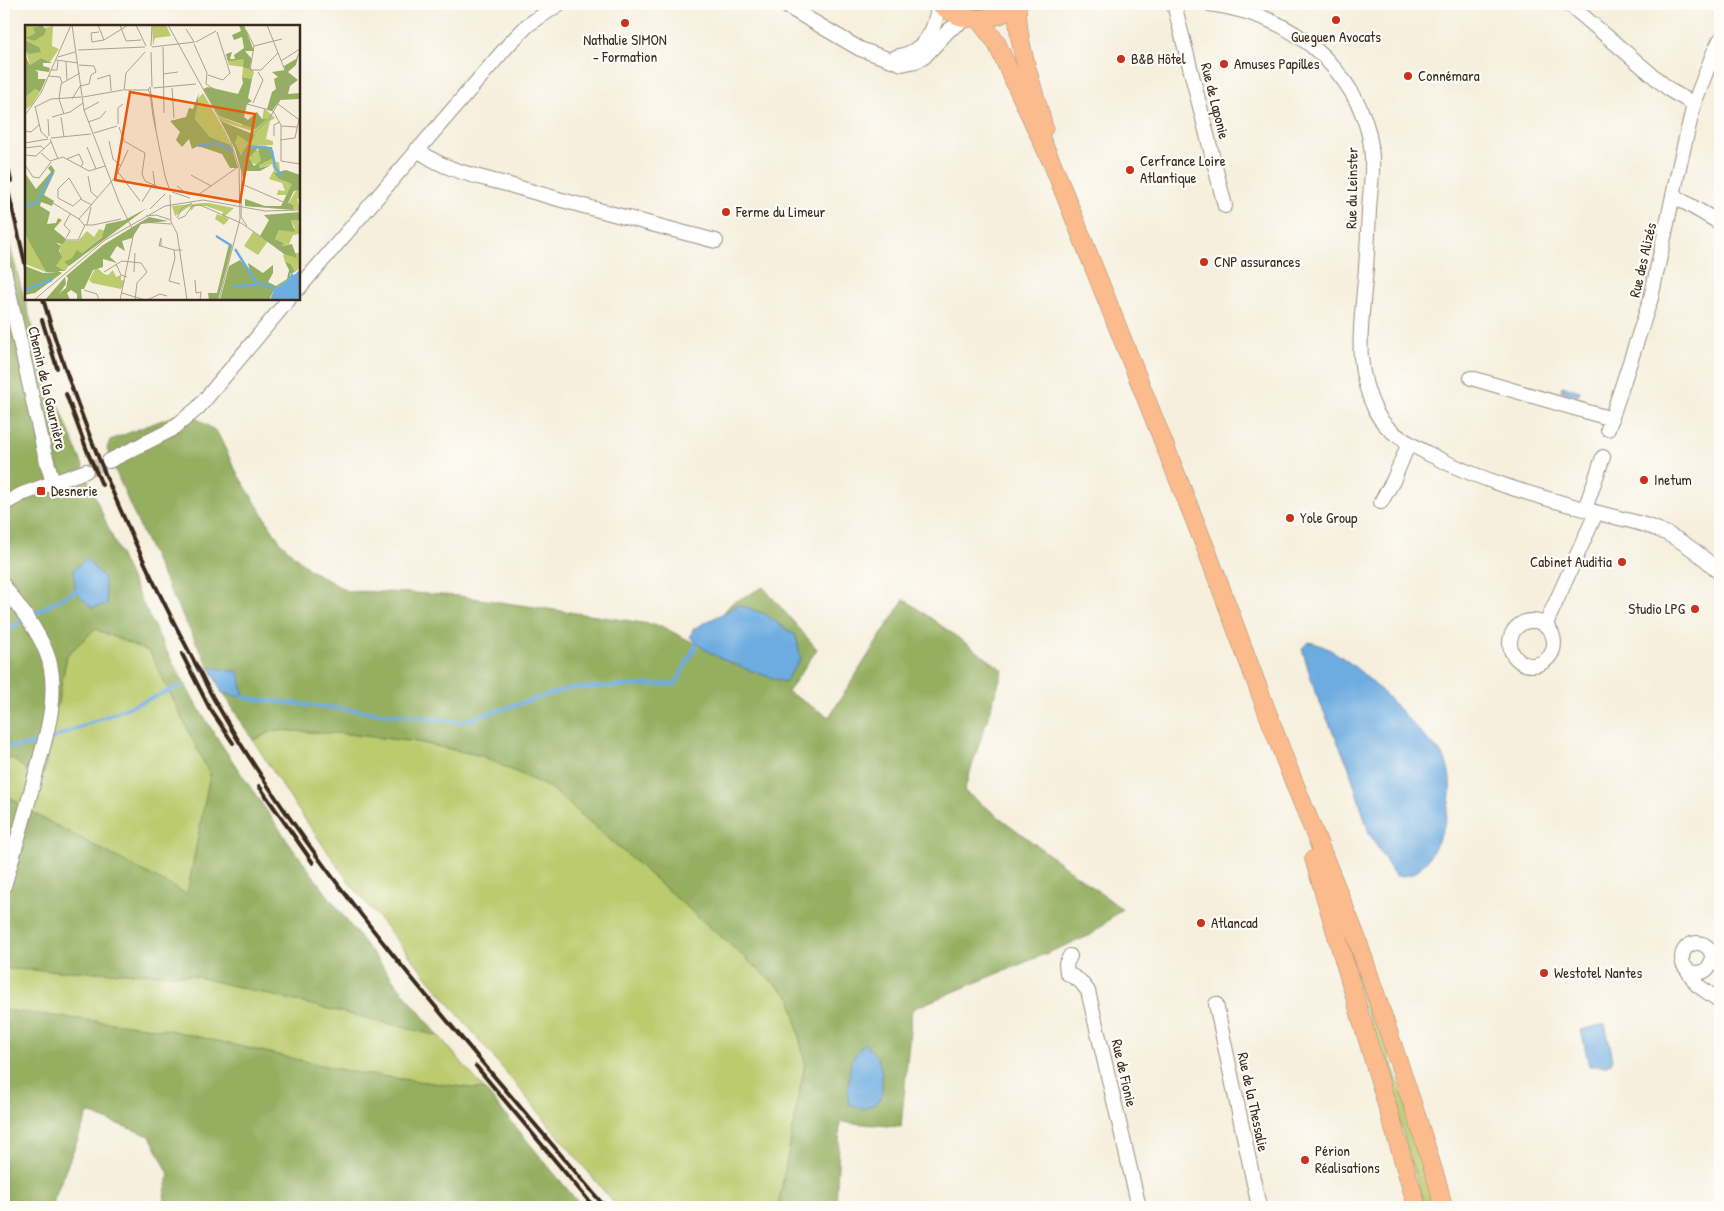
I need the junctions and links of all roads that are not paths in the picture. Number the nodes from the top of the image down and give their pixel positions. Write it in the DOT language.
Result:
graph roads {
  1 [pos="559,4"];
  2 [pos="783,4"];
  3 [pos="939,4"];
  4 [pos="1016,4"];
  5 [pos="1174,4"];
  6 [pos="1210,4"];
  7 [pos="1214,4"];
  8 [pos="1569,4"];
  9 [pos="972,19"];
  10 [pos="1720,40"];
  11 [pos="882,58"];
  12 [pos="1694,104"];
  13 [pos="417,149"];
  14 [pos="1053,165"];
  15 [pos="1674,196"];
  16 [pos="1225,206"];
  17 [pos="1720,223"];
  18 [pos="716,240"];
  19 [pos="4,270"];
  20 [pos="300,287"];
  21 [pos="288,300"];
  22 [pos="1471,378"];
  23 [pos="1409,443"];
  24 [pos="1603,457"];
  25 [pos="109,461"];
  26 [pos="86,471"];
  27 [pos="53,484"];
  28 [pos="1381,502"];
  29 [pos="4,504"];
  30 [pos="1591,511"];
  31 [pos="1720,574"];
  32 [pos="4,586"];
  33 [pos="1545,626"];
  34 [pos="1287,764"];
  35 [pos="4,886"];
  36 [pos="1070,956"];
  37 [pos="1707,970"];
  38 [pos="1688,971"];
  39 [pos="1715,997"];
  40 [pos="1216,1004"];
  41 [pos="1139,1207"];
  42 [pos="1259,1207"];
  43 [pos="1417,1207"];
  44 [pos="1443,1207"];
  1 -- 13 [label="street"];
  2 -- 11 [label="street"];
  3 -- 9 [label="main road"];
  3 -- 11 [label="street"];
  4 -- 9 [label="main road"];
  4 -- 14 [label="main road"];
  5 -- 16 [label="street, Rue de Laponie"];
  6 -- 7 [label="street, Rue du Leinster"];
  7 -- 23 [label="street, Rue du Leinster"];
  8 -- 12 [label="street"];
  9 -- 11 [label="street"];
  9 -- 14 [label="main road"];
  10 -- 12 [label="street, Rue des Alizés"];
  12 -- 15 [label="street, Rue des Alizés"];
  13 -- 18 [label="street"];
  13 -- 20 [label="street"];
  14 -- 34 [label="main road"];
  15 -- 17 [label="street"];
  15 -- 22 [label="street, Rue des Alizés"];
  19 -- 27 [label="street, Chemin de la Gournière"];
  21 -- 25 [label="street"];
  23 -- 28 [label="street"];
  23 -- 30 [label="street, Rue du Leinster"];
  24 -- 30 [label="street"];
  26 -- 27 [label="street"];
  27 -- 29 [label="street"];
  30 -- 31 [label="street, Rue du Leinster"];
  30 -- 33 [label="street"];
  32 -- 35 [label="street"];
  34 -- 43 [label="main road"];
  34 -- 44 [label="main road"];
  36 -- 41 [label="street, Rue de Fionie"];
  37 -- 38 [label="street"];
  37 -- 38 [label="street"];
  37 -- 39 [label="street"];
  38 -- 39 [label="street"];
  40 -- 42 [label="street, Rue de la Thessalie"];
}
